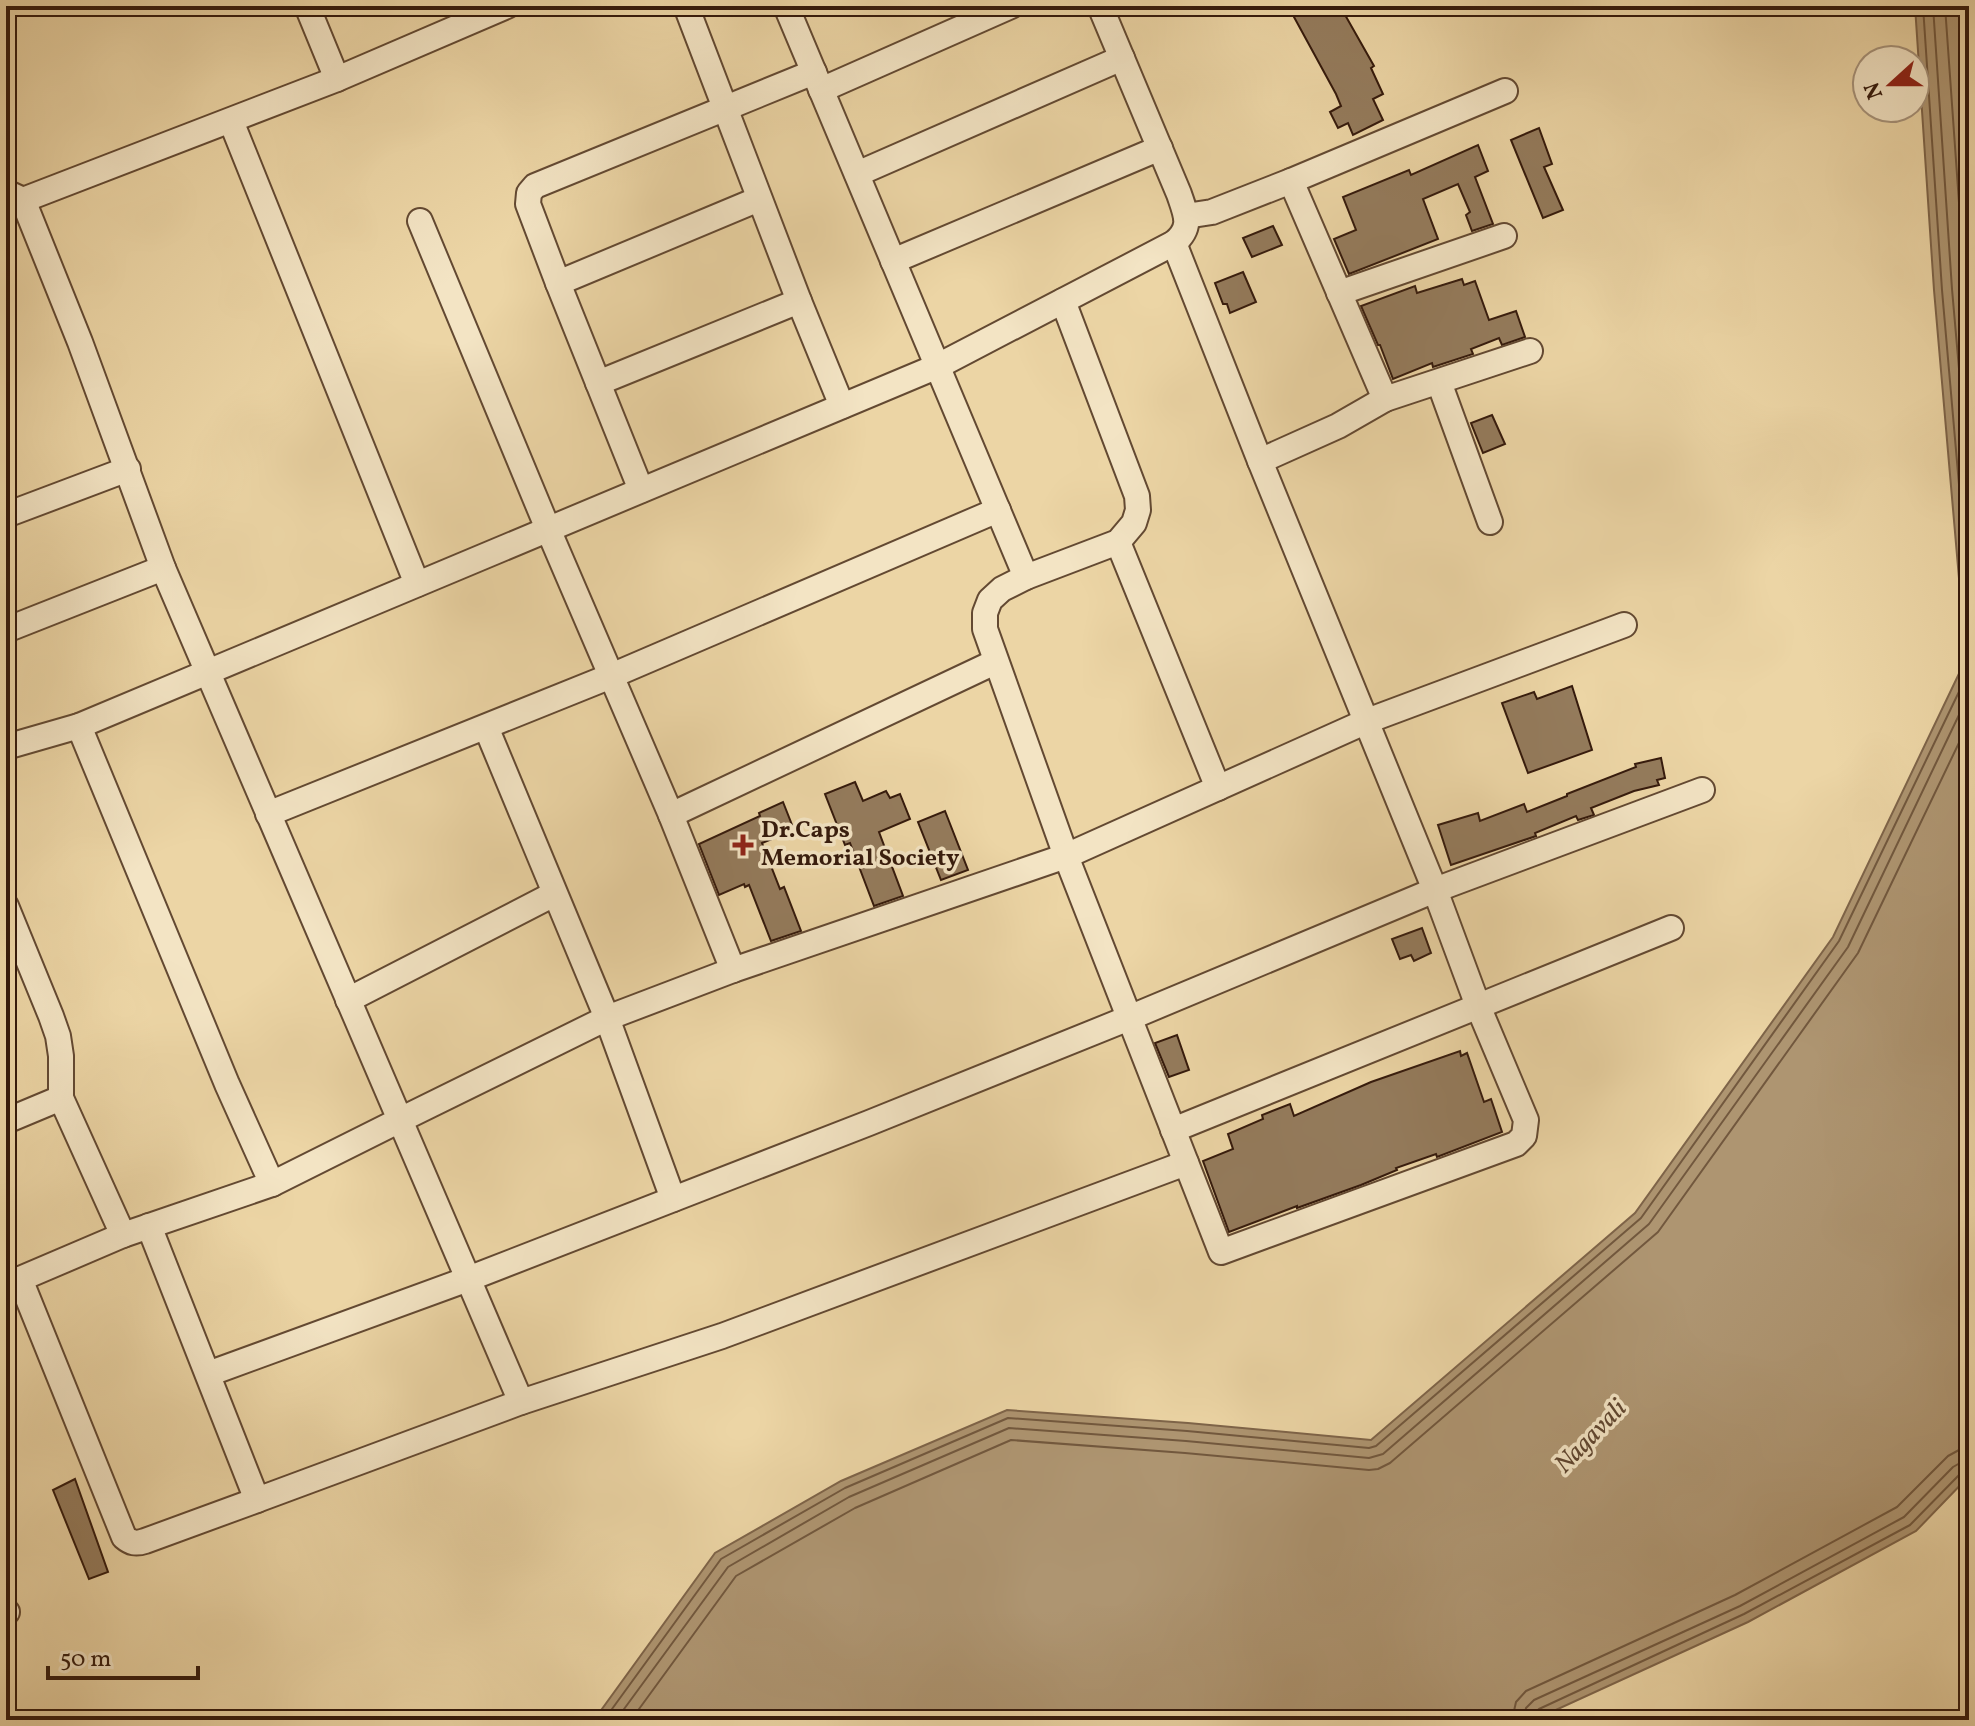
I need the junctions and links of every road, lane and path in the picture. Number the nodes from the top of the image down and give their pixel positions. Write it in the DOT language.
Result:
graph roads {
  1 [pos="307,6"];
  2 [pos="507,6"];
  3 [pos="686,6"];
  4 [pos="786,6"];
  5 [pos="1011,6"];
  6 [pos="1100,6"];
  7 [pos="1122,58"];
  8 [pos="337,79"];
  9 [pos="818,81"];
  10 [pos="1505,91"];
  11 [pos="724,108"];
  12 [pos="231,121"];
  13 [pos="1160,148"];
  14 [pos="857,174"];
  15 [pos="1291,181"];
  16 [pos="14,196"];
  17 [pos="759,199"];
  18 [pos="1186,216"];
  19 [pos="420,221"];
  20 [pos="1504,236"];
  21 [pos="1174,243"];
  22 [pos="893,261"];
  23 [pos="558,283"];
  24 [pos="1339,293"];
  25 [pos="799,301"];
  26 [pos="1063,301"];
  27 [pos="1530,351"];
  28 [pos="938,366"];
  29 [pos="1439,382"];
  30 [pos="598,383"];
  31 [pos="1385,399"];
  32 [pos="842,406"];
  33 [pos="1260,461"];
  34 [pos="128,469"];
  35 [pos="641,490"];
  36 [pos="998,510"];
  37 [pos="6,515"];
  38 [pos="1490,522"];
  39 [pos="548,529"];
  40 [pos="1118,542"];
  41 [pos="163,568"];
  42 [pos="1026,577"];
  43 [pos="417,584"];
  44 [pos="1624,625"];
  45 [pos="6,630"];
  46 [pos="995,662"];
  47 [pos="207,672"];
  48 [pos="611,676"];
  49 [pos="1367,721"];
  50 [pos="79,726"];
  51 [pos="486,727"];
  52 [pos="6,747"];
  53 [pos="1218,788"];
  54 [pos="1702,790"];
  55 [pos="268,814"];
  56 [pos="671,815"];
  57 [pos="1066,856"];
  58 [pos="1435,890"];
  59 [pos="554,894"];
  60 [pos="6,906"];
  61 [pos="1671,928"];
  62 [pos="733,970"];
  63 [pos="348,1000"];
  64 [pos="1478,1006"];
  65 [pos="607,1018"];
  66 [pos="1129,1018"];
  67 [pos="61,1098"];
  68 [pos="400,1120"];
  69 [pos="6,1121"];
  70 [pos="1173,1130"];
  71 [pos="1186,1163"];
  72 [pos="272,1184"];
  73 [pos="673,1199"];
  74 [pos="149,1226"];
  75 [pos="123,1235"];
  76 [pos="468,1279"];
  77 [pos="13,1282"];
  78 [pos="208,1374"];
  79 [pos="521,1402"];
  80 [pos="257,1500"];
  1 -- 8 [label="street"];
  2 -- 8 [label="street"];
  3 -- 11 [label="street"];
  4 -- 9 [label="street"];
  5 -- 9 [label="street"];
  6 -- 7 [label="street"];
  7 -- 13 [label="street"];
  7 -- 14 [label="street"];
  8 -- 12 [label="street"];
  9 -- 11 [label="street"];
  9 -- 14 [label="street"];
  10 -- 15 [label="street"];
  11 -- 17 [label="street"];
  11 -- 23 [label="street"];
  12 -- 16 [label="street"];
  12 -- 43 [label="street"];
  13 -- 18 [label="street"];
  13 -- 22 [label="street"];
  14 -- 22 [label="street"];
  15 -- 18 [label="street"];
  15 -- 24 [label="street"];
  16 -- 34 [label="street"];
  17 -- 23 [label="street"];
  17 -- 25 [label="street"];
  18 -- 21 [label="street"];
  19 -- 39 [label="street"];
  20 -- 24 [label="street"];
  21 -- 26 [label="street"];
  21 -- 33 [label="street"];
  22 -- 28 [label="street"];
  23 -- 30 [label="street"];
  24 -- 31 [label="street"];
  25 -- 30 [label="street"];
  25 -- 32 [label="street"];
  26 -- 28 [label="street"];
  26 -- 40 [label="street"];
  27 -- 29 [label="street"];
  28 -- 32 [label="street"];
  28 -- 36 [label="street"];
  29 -- 31 [label="street"];
  29 -- 38 [label="street"];
  30 -- 35 [label="street"];
  31 -- 33 [label="street"];
  32 -- 35 [label="street"];
  33 -- 49 [label="street"];
  34 -- 37 [label="street"];
  34 -- 41 [label="street"];
  35 -- 39 [label="street"];
  36 -- 42 [label="street"];
  36 -- 48 [label="street"];
  39 -- 43 [label="street"];
  39 -- 48 [label="street"];
  40 -- 42 [label="street"];
  40 -- 53 [label="street"];
  41 -- 45 [label="street"];
  41 -- 47 [label="street"];
  42 -- 46 [label="street"];
  43 -- 47 [label="street"];
  44 -- 49 [label="street"];
  46 -- 56 [label="street"];
  46 -- 57 [label="street"];
  47 -- 50 [label="street"];
  47 -- 55 [label="street"];
  48 -- 51 [label="street"];
  48 -- 56 [label="street"];
  49 -- 53 [label="street"];
  49 -- 58 [label="street"];
  50 -- 52 [label="street"];
  50 -- 72 [label="street"];
  51 -- 55 [label="street"];
  51 -- 59 [label="street"];
  53 -- 57 [label="street"];
  54 -- 58 [label="street"];
  55 -- 63 [label="street"];
  56 -- 62 [label="street"];
  57 -- 62 [label="street"];
  57 -- 66 [label="street"];
  58 -- 64 [label="street"];
  58 -- 66 [label="street"];
  59 -- 63 [label="street"];
  59 -- 65 [label="street"];
  60 -- 67 [label="street"];
  61 -- 64 [label="street"];
  62 -- 65 [label="street"];
  63 -- 68 [label="street"];
  64 -- 70 [label="street"];
  64 -- 71 [label="street"];
  65 -- 68 [label="street"];
  65 -- 73 [label="street"];
  66 -- 70 [label="street"];
  66 -- 73 [label="street"];
  67 -- 69 [label="street"];
  67 -- 75 [label="street"];
  68 -- 72 [label="street"];
  68 -- 76 [label="street"];
  70 -- 71 [label="street"];
  71 -- 79 [label="street"];
  72 -- 74 [label="street"];
  73 -- 76 [label="street"];
  74 -- 75 [label="street"];
  74 -- 78 [label="street"];
  75 -- 77 [label="street"];
  76 -- 78 [label="street"];
  76 -- 79 [label="street"];
  77 -- 80 [label="street"];
  78 -- 80 [label="street"];
  79 -- 80 [label="street"];
}
